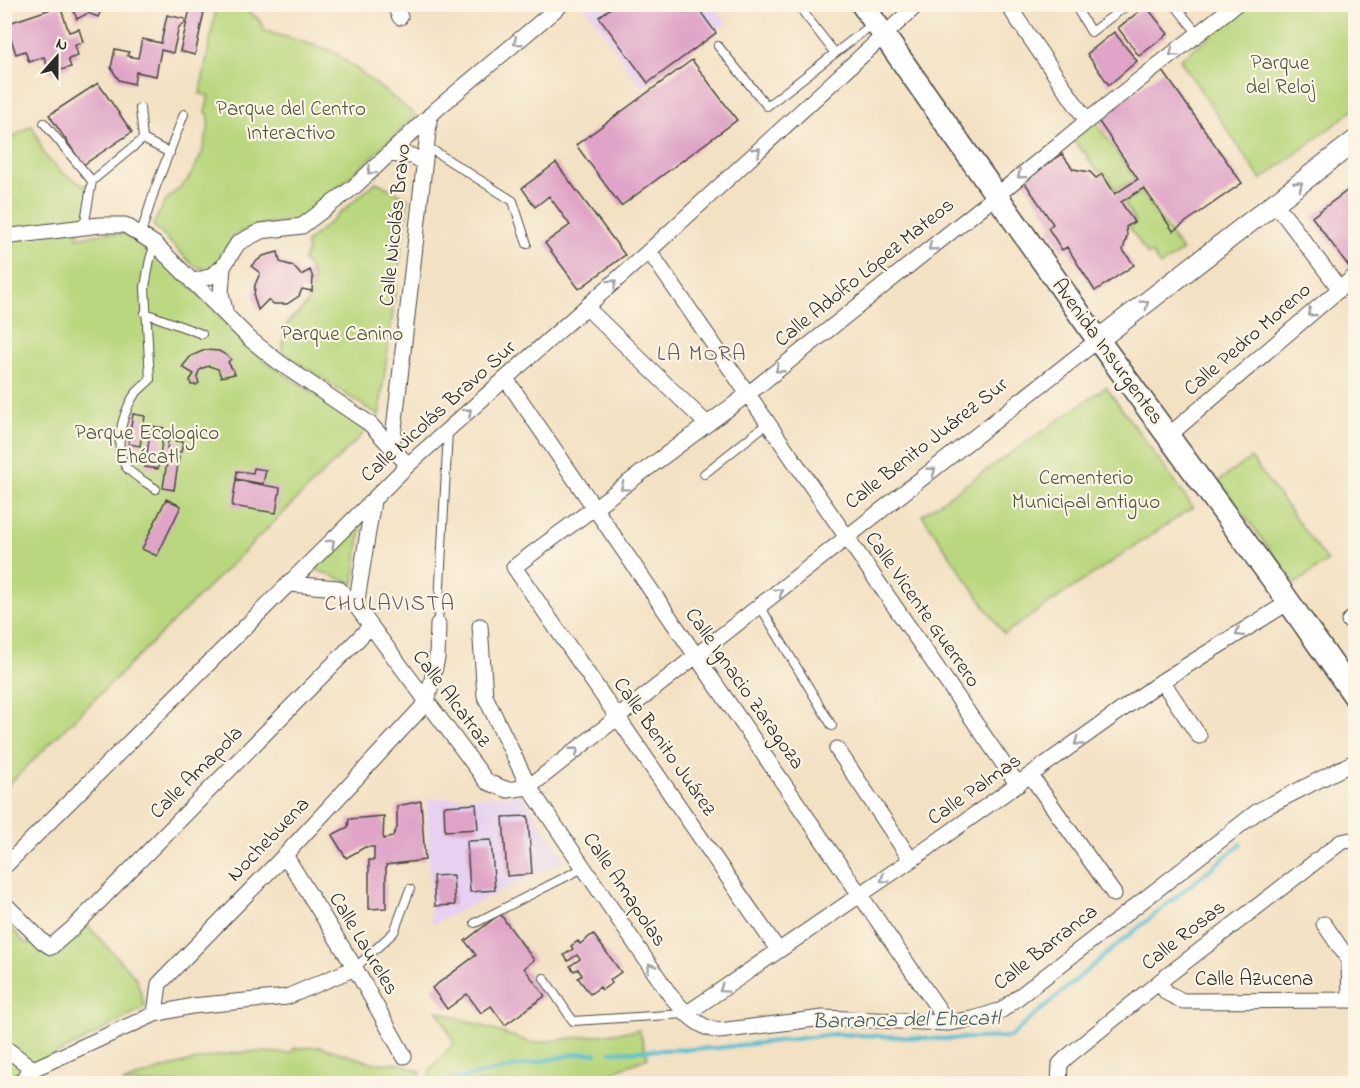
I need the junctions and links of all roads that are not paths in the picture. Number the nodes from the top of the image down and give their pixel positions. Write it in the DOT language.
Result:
graph roads {
  1 [pos="562,4"];
  2 [pos="797,4"];
  3 [pos="918,4"];
  4 [pos="1007,4"];
  5 [pos="1074,4"];
  6 [pos="1129,4"];
  7 [pos="1174,4"];
  8 [pos="1236,4"];
  9 [pos="874,20"];
  10 [pos="1198,34"];
  11 [pos="718,46"];
  12 [pos="834,52"];
  13 [pos="140,108"];
  14 [pos="184,114"];
  15 [pos="430,115"];
  16 [pos="1087,121"];
  17 [pos="44,123"];
  18 [pos="143,139"];
  19 [pos="1356,140"];
  20 [pos="426,146"];
  21 [pos="170,153"];
  22 [pos="388,154"];
  23 [pos="424,162"];
  24 [pos="92,181"];
  25 [pos="996,195"];
  26 [pos="1275,203"];
  27 [pos="84,227"];
  28 [pos="141,233"];
  29 [pos="4,237"];
  30 [pos="155,244"];
  31 [pos="527,244"];
  32 [pos="649,251"];
  33 [pos="223,267"];
  34 [pos="1356,275"];
  35 [pos="192,282"];
  36 [pos="1339,288"];
  37 [pos="586,307"];
  38 [pos="145,313"];
  39 [pos="226,315"];
  40 [pos="202,334"];
  41 [pos="1098,340"];
  42 [pos="506,379"];
  43 [pos="748,394"];
  44 [pos="768,423"];
  45 [pos="707,424"];
  46 [pos="448,430"];
  47 [pos="1168,436"];
  48 [pos="392,447"];
  49 [pos="408,465"];
  50 [pos="704,474"];
  51 [pos="156,489"];
  52 [pos="373,501"];
  53 [pos="595,509"];
  54 [pos="847,538"];
  55 [pos="514,567"];
  56 [pos="289,584"];
  57 [pos="1289,602"];
  58 [pos="356,606"];
  59 [pos="760,606"];
  60 [pos="438,624"];
  61 [pos="371,626"];
  62 [pos="480,626"];
  63 [pos="696,656"];
  64 [pos="1161,681"];
  65 [pos="1356,698"];
  66 [pos="427,702"];
  67 [pos="618,717"];
  68 [pos="832,726"];
  69 [pos="1199,736"];
  70 [pos="837,749"];
  71 [pos="1356,761"];
  72 [pos="1031,776"];
  73 [pos="1018,785"];
  74 [pos="529,787"];
  75 [pos="1356,839"];
  76 [pos="285,855"];
  77 [pos="911,860"];
  78 [pos="4,867"];
  79 [pos="583,868"];
  80 [pos="410,889"];
  81 [pos="861,894"];
  82 [pos="1114,894"];
  83 [pos="4,903"];
  84 [pos="475,923"];
  85 [pos="1324,924"];
  86 [pos="778,950"];
  87 [pos="355,969"];
  88 [pos="544,978"];
  89 [pos="1159,982"];
  90 [pos="1353,1000"];
  91 [pos="155,1014"];
  92 [pos="686,1014"];
  93 [pos="948,1023"];
  94 [pos="4,1047"];
  95 [pos="404,1056"];
  96 [pos="33,1069"];
  97 [pos="18,1083"];
  98 [pos="1059,1083"];
  1 -- 15 [label="street, one-way"];
  2 -- 12 [label="lane"];
  3 -- 9 [label="street, Calle Nicolás Bravo Sur"];
  4 -- 16 [label="street"];
  5 -- 6 [label="lane"];
  7 -- 10 [label="lane"];
  8 -- 10 [label="street, Calle Adolfo López Mateos"];
  9 -- 12 [label="lane"];
  9 -- 25 [label="main road, Avenida Insurgentes"];
  32 -- 9 [label="street, Calle Nicolás Bravo Sur, one-way"];
  10 -- 16 [label="street, Calle Adolfo López Mateos, one-way"];
  11 -- 12 [label="lane"];
  13 -- 18 [label="lane"];
  14 -- 21 [label="lane"];
  15 -- 20 [label="street, Calle Nicolás Bravo"];
  15 -- 22 [label="street"];
  16 -- 25 [label="street, Calle Adolfo López Mateos, one-way"];
  17 -- 24 [label="lane"];
  18 -- 21 [label="lane"];
  18 -- 24 [label="lane"];
  26 -- 19 [label="street, Calle Benito Juárez Sur, one-way"];
  20 -- 23 [label="street, Calle Nicolás Bravo"];
  20 -- 31 [label="lane"];
  21 -- 28 [label="lane"];
  22 -- 23 [label="street"];
  22 -- 33 [label="street, one-way"];
  23 -- 48 [label="street, Calle Nicolás Bravo"];
  24 -- 27 [label="lane"];
  25 -- 41 [label="main road, Avenida Insurgentes"];
  25 -- 43 [label="street, Calle Adolfo López Mateos, one-way"];
  26 -- 36 [label="street"];
  41 -- 26 [label="street, Calle Benito Juárez Sur, one-way"];
  27 -- 28 [label="street"];
  27 -- 29 [label="street"];
  28 -- 30 [label="street"];
  30 -- 35 [label="street"];
  30 -- 38 [label="lane"];
  37 -- 32 [label="street, Calle Nicolás Bravo Sur, one-way"];
  32 -- 43 [label="street, Calle Vicente Guerrero"];
  33 -- 35 [label="street"];
  33 -- 39 [label="street"];
  34 -- 36 [label="street, Calle Pedro Moreno"];
  35 -- 39 [label="street"];
  36 -- 47 [label="street, Calle Pedro Moreno, one-way"];
  37 -- 42 [label="street, Calle Nicolás Bravo Sur"];
  37 -- 45 [label="street"];
  38 -- 40 [label="lane"];
  38 -- 51 [label="lane"];
  39 -- 48 [label="street"];
  41 -- 47 [label="main road, Avenida Insurgentes"];
  54 -- 41 [label="street, Calle Benito Juárez Sur, one-way"];
  46 -- 42 [label="street, Calle Nicolás Bravo Sur, one-way"];
  42 -- 53 [label="street, Calle Ignacio Zaragoza"];
  43 -- 44 [label="street, Calle Vicente Guerrero"];
  43 -- 45 [label="street, Calle Adolfo López Mateos"];
  44 -- 50 [label="lane"];
  44 -- 54 [label="street, Calle Vicente Guerrero"];
  45 -- 53 [label="street, Calle Adolfo López Mateos, one-way"];
  46 -- 49 [label="street, Calle Nicolás Bravo Sur"];
  46 -- 60 [label="lane"];
  47 -- 57 [label="main road, Avenida Insurgentes"];
  48 -- 49 [label="street"];
  49 -- 52 [label="street, Calle Nicolás Bravo Sur"];
  56 -- 52 [label="street, Calle Nicolás Bravo Sur, one-way"];
  52 -- 58 [label="street"];
  53 -- 55 [label="street, Calle Adolfo López Mateos"];
  53 -- 63 [label="street, Calle Ignacio Zaragoza"];
  59 -- 54 [label="street, Calle Benito Juárez Sur, one-way"];
  54 -- 73 [label="street, Calle Vicente Guerrero"];
  55 -- 67 [label="street, Calle Benito Juárez"];
  56 -- 58 [label="street, Calle Alcatraz"];
  56 -- 78 [label="street, Calle Nicolás Bravo Sur"];
  57 -- 64 [label="street, Calle Palmas, one-way"];
  57 -- 65 [label="main road, Avenida Insurgentes"];
  58 -- 61 [label="street, Calle Alcatraz"];
  59 -- 63 [label="street, Calle Benito Juárez Sur"];
  59 -- 68 [label="lane"];
  60 -- 66 [label="street"];
  61 -- 66 [label="street, Calle Alcatraz"];
  61 -- 83 [label="street, Calle Amapola"];
  62 -- 74 [label="street, Calle Amapolas"];
  63 -- 67 [label="street, Calle Benito Juárez Sur"];
  63 -- 81 [label="street, Calle Ignacio Zaragoza"];
  64 -- 69 [label="street"];
  64 -- 72 [label="street, Calle Palmas, one-way"];
  66 -- 74 [label="street, Calle Alcatraz"];
  66 -- 76 [label="street, Nochebuena"];
  74 -- 67 [label="street, Calle Benito Juárez Sur, one-way"];
  67 -- 86 [label="street, Calle Benito Juárez"];
  70 -- 77 [label="street"];
  71 -- 93 [label="street, Calle Barranca"];
  72 -- 73 [label="street, Calle Palmas"];
  72 -- 82 [label="street"];
  73 -- 77 [label="street, Calle Palmas"];
  74 -- 79 [label="street, Calle Amapolas"];
  75 -- 89 [label="street, Calle Rosas"];
  76 -- 87 [label="street, Calle Laureles"];
  76 -- 91 [label="street, Nochebuena"];
  77 -- 81 [label="street, Calle Palmas, one-way"];
  79 -- 84 [label="lane"];
  92 -- 79 [label="street, Calle Amapolas, one-way"];
  80 -- 87 [label="lane"];
  81 -- 86 [label="street, Calle Palmas"];
  81 -- 93 [label="street, Calle Ignacio Zaragoza"];
  85 -- 90 [label="street"];
  86 -- 92 [label="street, Calle Palmas, one-way"];
  87 -- 91 [label="street"];
  87 -- 95 [label="street, Calle Laureles"];
  88 -- 92 [label="lane"];
  89 -- 90 [label="street, Calle Azucena"];
  89 -- 98 [label="street, Calle Rosas"];
  91 -- 96 [label="street"];
  92 -- 93 [label="street, Calle Barranca"];
  94 -- 96 [label="street"];
  96 -- 97 [label="street"];
}
